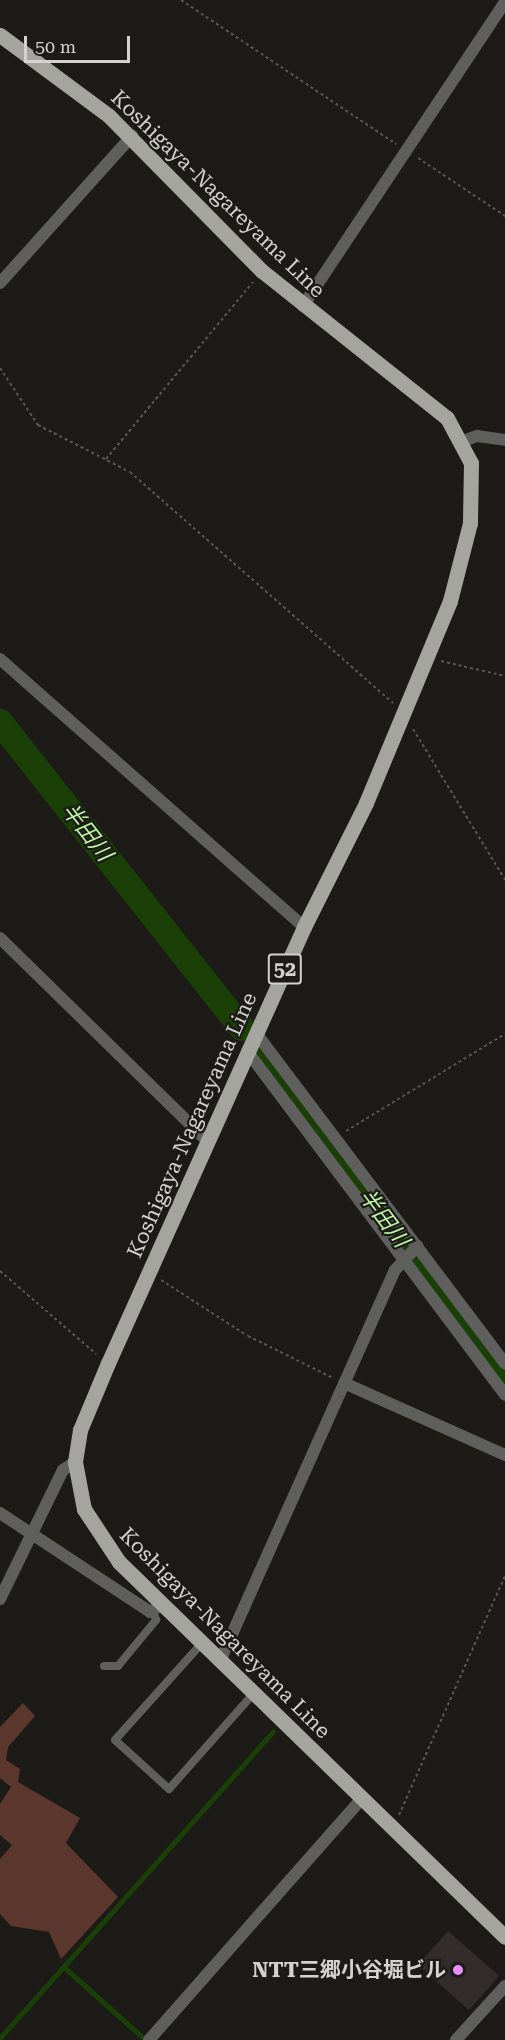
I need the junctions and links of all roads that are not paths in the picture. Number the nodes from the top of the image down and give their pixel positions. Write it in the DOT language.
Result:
graph roads {
  1 [pos="505,2"];
  2 [pos="0,35"];
  3 [pos="132,136"];
  4 [pos="0,283"];
  5 [pos="303,306"];
  6 [pos="505,440"];
  7 [pos="463,441"];
  8 [pos="0,659"];
  9 [pos="304,927"];
  10 [pos="0,938"];
  11 [pos="256,1033"];
  12 [pos="247,1052"];
  13 [pos="207,1141"];
  14 [pos="410,1252"];
  15 [pos="505,1364"];
  16 [pos="344,1383"];
  17 [pos="505,1395"];
  18 [pos="505,1455"];
  19 [pos="75,1462"];
  20 [pos="0,1513"];
  21 [pos="34,1535"];
  22 [pos="0,1599"];
  23 [pos="157,1608"];
  24 [pos="202,1643"];
  25 [pos="220,1661"];
  26 [pos="104,1666"];
  27 [pos="254,1693"];
  28 [pos="362,1798"];
  29 [pos="505,1937"];
  30 [pos="505,1986"];
  31 [pos="149,2040"];
  32 [pos="456,2040"];
  1 -- 5 [label="street"];
  2 -- 3 [label="main road, Koshigaya-Nagareyama Line / 52"];
  3 -- 4 [label="street"];
  3 -- 5 [label="main road, Koshigaya-Nagareyama Line / 52"];
  5 -- 7 [label="main road, Koshigaya-Nagareyama Line / 52"];
  6 -- 7 [label="street"];
  7 -- 9 [label="main road, Koshigaya-Nagareyama Line / 52"];
  8 -- 9 [label="street"];
  9 -- 11 [label="main road, Koshigaya-Nagareyama Line / 52"];
  10 -- 13 [label="street"];
  11 -- 12 [label="main road, Koshigaya-Nagareyama Line / 52"];
  11 -- 14 [label="street"];
  12 -- 13 [label="main road, Koshigaya-Nagareyama Line / 52"];
  12 -- 14 [label="street"];
  13 -- 19 [label="main road, Koshigaya-Nagareyama Line / 52"];
  14 -- 15 [label="street"];
  14 -- 16 [label="street"];
  14 -- 17 [label="street"];
  16 -- 18 [label="street"];
  16 -- 25 [label="street"];
  19 -- 21 [label="street"];
  19 -- 23 [label="main road, Koshigaya-Nagareyama Line / 52"];
  20 -- 21 [label="street"];
  21 -- 22 [label="street"];
  21 -- 23 [label="street"];
  23 -- 24 [label="main road, Koshigaya-Nagareyama Line / 52"];
  23 -- 26 [label="lane"];
  24 -- 25 [label="main road, Koshigaya-Nagareyama Line / 52"];
  24 -- 27 [label="lane"];
  25 -- 27 [label="main road, Koshigaya-Nagareyama Line / 52"];
  27 -- 28 [label="main road, Koshigaya-Nagareyama Line / 52"];
  28 -- 29 [label="main road, Koshigaya-Nagareyama Line / 52"];
  28 -- 31 [label="street"];
  30 -- 32 [label="street"];
}
